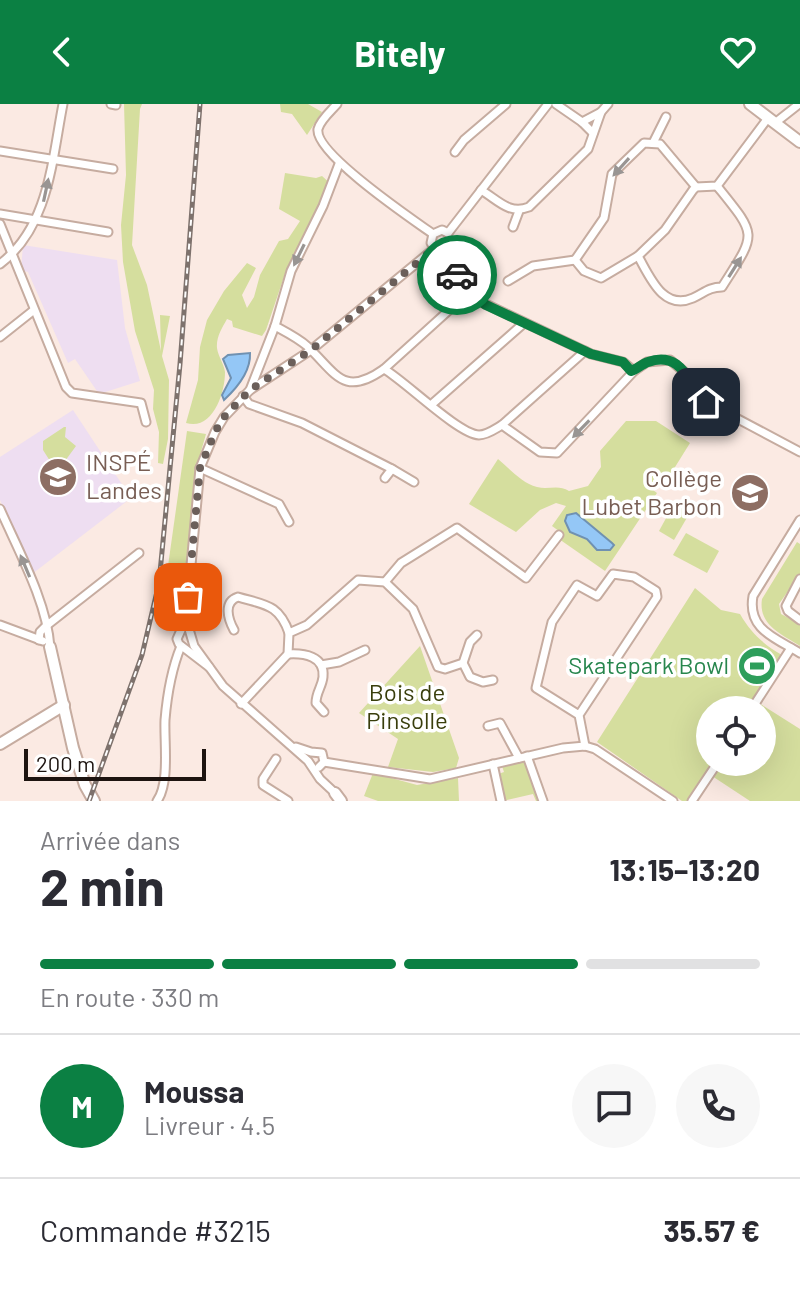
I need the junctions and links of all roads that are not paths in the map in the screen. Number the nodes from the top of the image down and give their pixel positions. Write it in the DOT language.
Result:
graph roads {
  1 [pos="63,104"];
  2 [pos="337,104"];
  3 [pos="506,104"];
  4 [pos="556,104"];
  5 [pos="608,104"];
  6 [pos="750,104"];
  7 [pos="799,104"];
  8 [pos="545,105"];
  9 [pos="601,112"];
  10 [pos="666,117"];
  11 [pos="771,120"];
  12 [pos="582,122"];
  13 [pos="593,133"];
  14 [pos="800,142"];
  15 [pos="653,143"];
  16 [pos="0,151"];
  17 [pos="455,152"];
  18 [pos="52,159"];
  19 [pos="339,164"];
  20 [pos="113,169"];
  21 [pos="717,186"];
  22 [pos="696,187"];
  23 [pos="481,190"];
  24 [pos="519,211"];
  25 [pos="0,214"];
  26 [pos="35,220"];
  27 [pos="0,224"];
  28 [pos="513,227"];
  29 [pos="108,232"];
  30 [pos="448,233"];
  31 [pos="433,234"];
  32 [pos="435,248"];
  33 [pos="445,249"];
  34 [pos="12,255"];
  35 [pos="638,256"];
  36 [pos="575,260"];
  37 [pos="0,264"];
  38 [pos="508,281"];
  39 [pos="468,293"];
  40 [pos="34,310"];
  41 [pos="524,323"];
  42 [pos="275,326"];
  43 [pos="0,337"];
  44 [pos="311,350"];
  45 [pos="585,351"];
  46 [pos="384,369"];
  47 [pos="634,371"];
  48 [pos="250,390"];
  49 [pos="243,396"];
  50 [pos="431,405"];
  51 [pos="146,422"];
  52 [pos="502,425"];
  53 [pos="800,452"];
  54 [pos="200,468"];
  55 [pos="392,469"];
  56 [pos="385,478"];
  57 [pos="414,482"];
  58 [pos="0,509"];
  59 [pos="800,520"];
  60 [pos="289,522"];
  61 [pos="792,534"];
  62 [pos="559,535"];
  63 [pos="800,539"];
  64 [pos="139,553"];
  65 [pos="800,579"];
  66 [pos="385,582"];
  67 [pos="186,619"];
  68 [pos="800,620"];
  69 [pos="0,625"];
  70 [pos="46,626"];
  71 [pos="234,630"];
  72 [pos="180,632"];
  73 [pos="190,632"];
  74 [pos="289,633"];
  75 [pos="477,635"];
  76 [pos="39,640"];
  77 [pos="186,645"];
  78 [pos="50,647"];
  79 [pos="791,648"];
  80 [pos="365,650"];
  81 [pos="800,653"];
  82 [pos="288,654"];
  83 [pos="463,663"];
  84 [pos="321,665"];
  85 [pos="493,680"];
  86 [pos="760,696"];
  87 [pos="241,704"];
  88 [pos="64,709"];
  89 [pos="324,712"];
  90 [pos="579,715"];
  91 [pos="488,726"];
  92 [pos="0,744"];
  93 [pos="585,746"];
  94 [pos="523,757"];
  95 [pos="276,759"];
  96 [pos="316,761"];
  97 [pos="493,764"];
  98 [pos="709,776"];
  99 [pos="338,799"];
  100 [pos="94,801"];
  101 [pos="157,801"];
  102 [pos="288,801"];
  103 [pos="501,801"];
  104 [pos="543,801"];
  105 [pos="673,801"];
  106 [pos="692,801"];
  1 -- 18 [label="street"];
  2 -- 19 [label="street"];
  3 -- 17 [label="street"];
  4 -- 12 [label="street"];
  5 -- 9 [label="street"];
  6 -- 11 [label="street"];
  7 -- 11 [label="street"];
  8 -- 23 [label="street"];
  9 -- 12 [label="street"];
  9 -- 13 [label="street"];
  10 -- 15 [label="street"];
  11 -- 14 [label="street"];
  11 -- 21 [label="street"];
  12 -- 13 [label="street"];
  13 -- 24 [label="street"];
  15 -- 22 [label="street"];
  15 -- 36 [label="street, one-way"];
  16 -- 18 [label="street"];
  18 -- 20 [label="street"];
  26 -- 18 [label="street, one-way"];
  19 -- 31 [label="street"];
  19 -- 42 [label="street, one-way"];
  21 -- 22 [label="street"];
  35 -- 21 [label="street, one-way"];
  22 -- 35 [label="street"];
  23 -- 24 [label="street"];
  23 -- 30 [label="street"];
  24 -- 28 [label="street"];
  25 -- 26 [label="street"];
  26 -- 29 [label="street"];
  26 -- 34 [label="street"];
  27 -- 34 [label="street"];
  30 -- 31 [label="street"];
  30 -- 33 [label="street"];
  31 -- 32 [label="street"];
  32 -- 33 [label="street"];
  32 -- 44 [label="street"];
  33 -- 39 [label="street"];
  34 -- 37 [label="street"];
  34 -- 40 [label="street"];
  35 -- 36 [label="street"];
  36 -- 38 [label="street"];
  39 -- 41 [label="street"];
  39 -- 46 [label="street"];
  40 -- 43 [label="street"];
  40 -- 51 [label="street"];
  41 -- 45 [label="street"];
  41 -- 50 [label="street"];
  42 -- 44 [label="street"];
  42 -- 48 [label="street"];
  44 -- 46 [label="street"];
  44 -- 48 [label="street"];
  45 -- 47 [label="street"];
  45 -- 52 [label="street"];
  46 -- 50 [label="street"];
  47 -- 52 [label="street, one-way"];
  47 -- 53 [label="street"];
  48 -- 49 [label="street"];
  49 -- 54 [label="street"];
  49 -- 55 [label="street"];
  50 -- 52 [label="street"];
  54 -- 60 [label="street"];
  54 -- 67 [label="street"];
  55 -- 56 [label="street"];
  55 -- 57 [label="street"];
  70 -- 58 [label="street, one-way"];
  59 -- 61 [label="street"];
  61 -- 63 [label="street"];
  61 -- 79 [label="street"];
  62 -- 66 [label="street"];
  64 -- 70 [label="street"];
  65 -- 68 [label="street"];
  66 -- 74 [label="street"];
  66 -- 83 [label="street"];
  67 -- 72 [label="street"];
  67 -- 73 [label="street"];
  69 -- 76 [label="street"];
  70 -- 76 [label="street"];
  70 -- 78 [label="street"];
  71 -- 74 [label="street"];
  72 -- 73 [label="street"];
  72 -- 77 [label="street"];
  73 -- 77 [label="street"];
  74 -- 82 [label="street"];
  75 -- 83 [label="street"];
  76 -- 78 [label="street"];
  77 -- 87 [label="street"];
  77 -- 101 [label="street"];
  78 -- 88 [label="street"];
  79 -- 81 [label="street"];
  79 -- 86 [label="street"];
  80 -- 84 [label="street"];
  82 -- 84 [label="street"];
  82 -- 87 [label="street"];
  83 -- 85 [label="street"];
  84 -- 89 [label="street"];
  87 -- 96 [label="street"];
  88 -- 92 [label="street"];
  88 -- 100 [label="street"];
  90 -- 90 [label="street"];
  90 -- 93 [label="street"];
  91 -- 94 [label="street"];
  93 -- 94 [label="street"];
  93 -- 105 [label="street"];
  94 -- 97 [label="street"];
  94 -- 104 [label="street"];
  95 -- 102 [label="street"];
  96 -- 97 [label="street"];
  96 -- 99 [label="street"];
  97 -- 103 [label="street"];
  98 -- 106 [label="street"];
}
